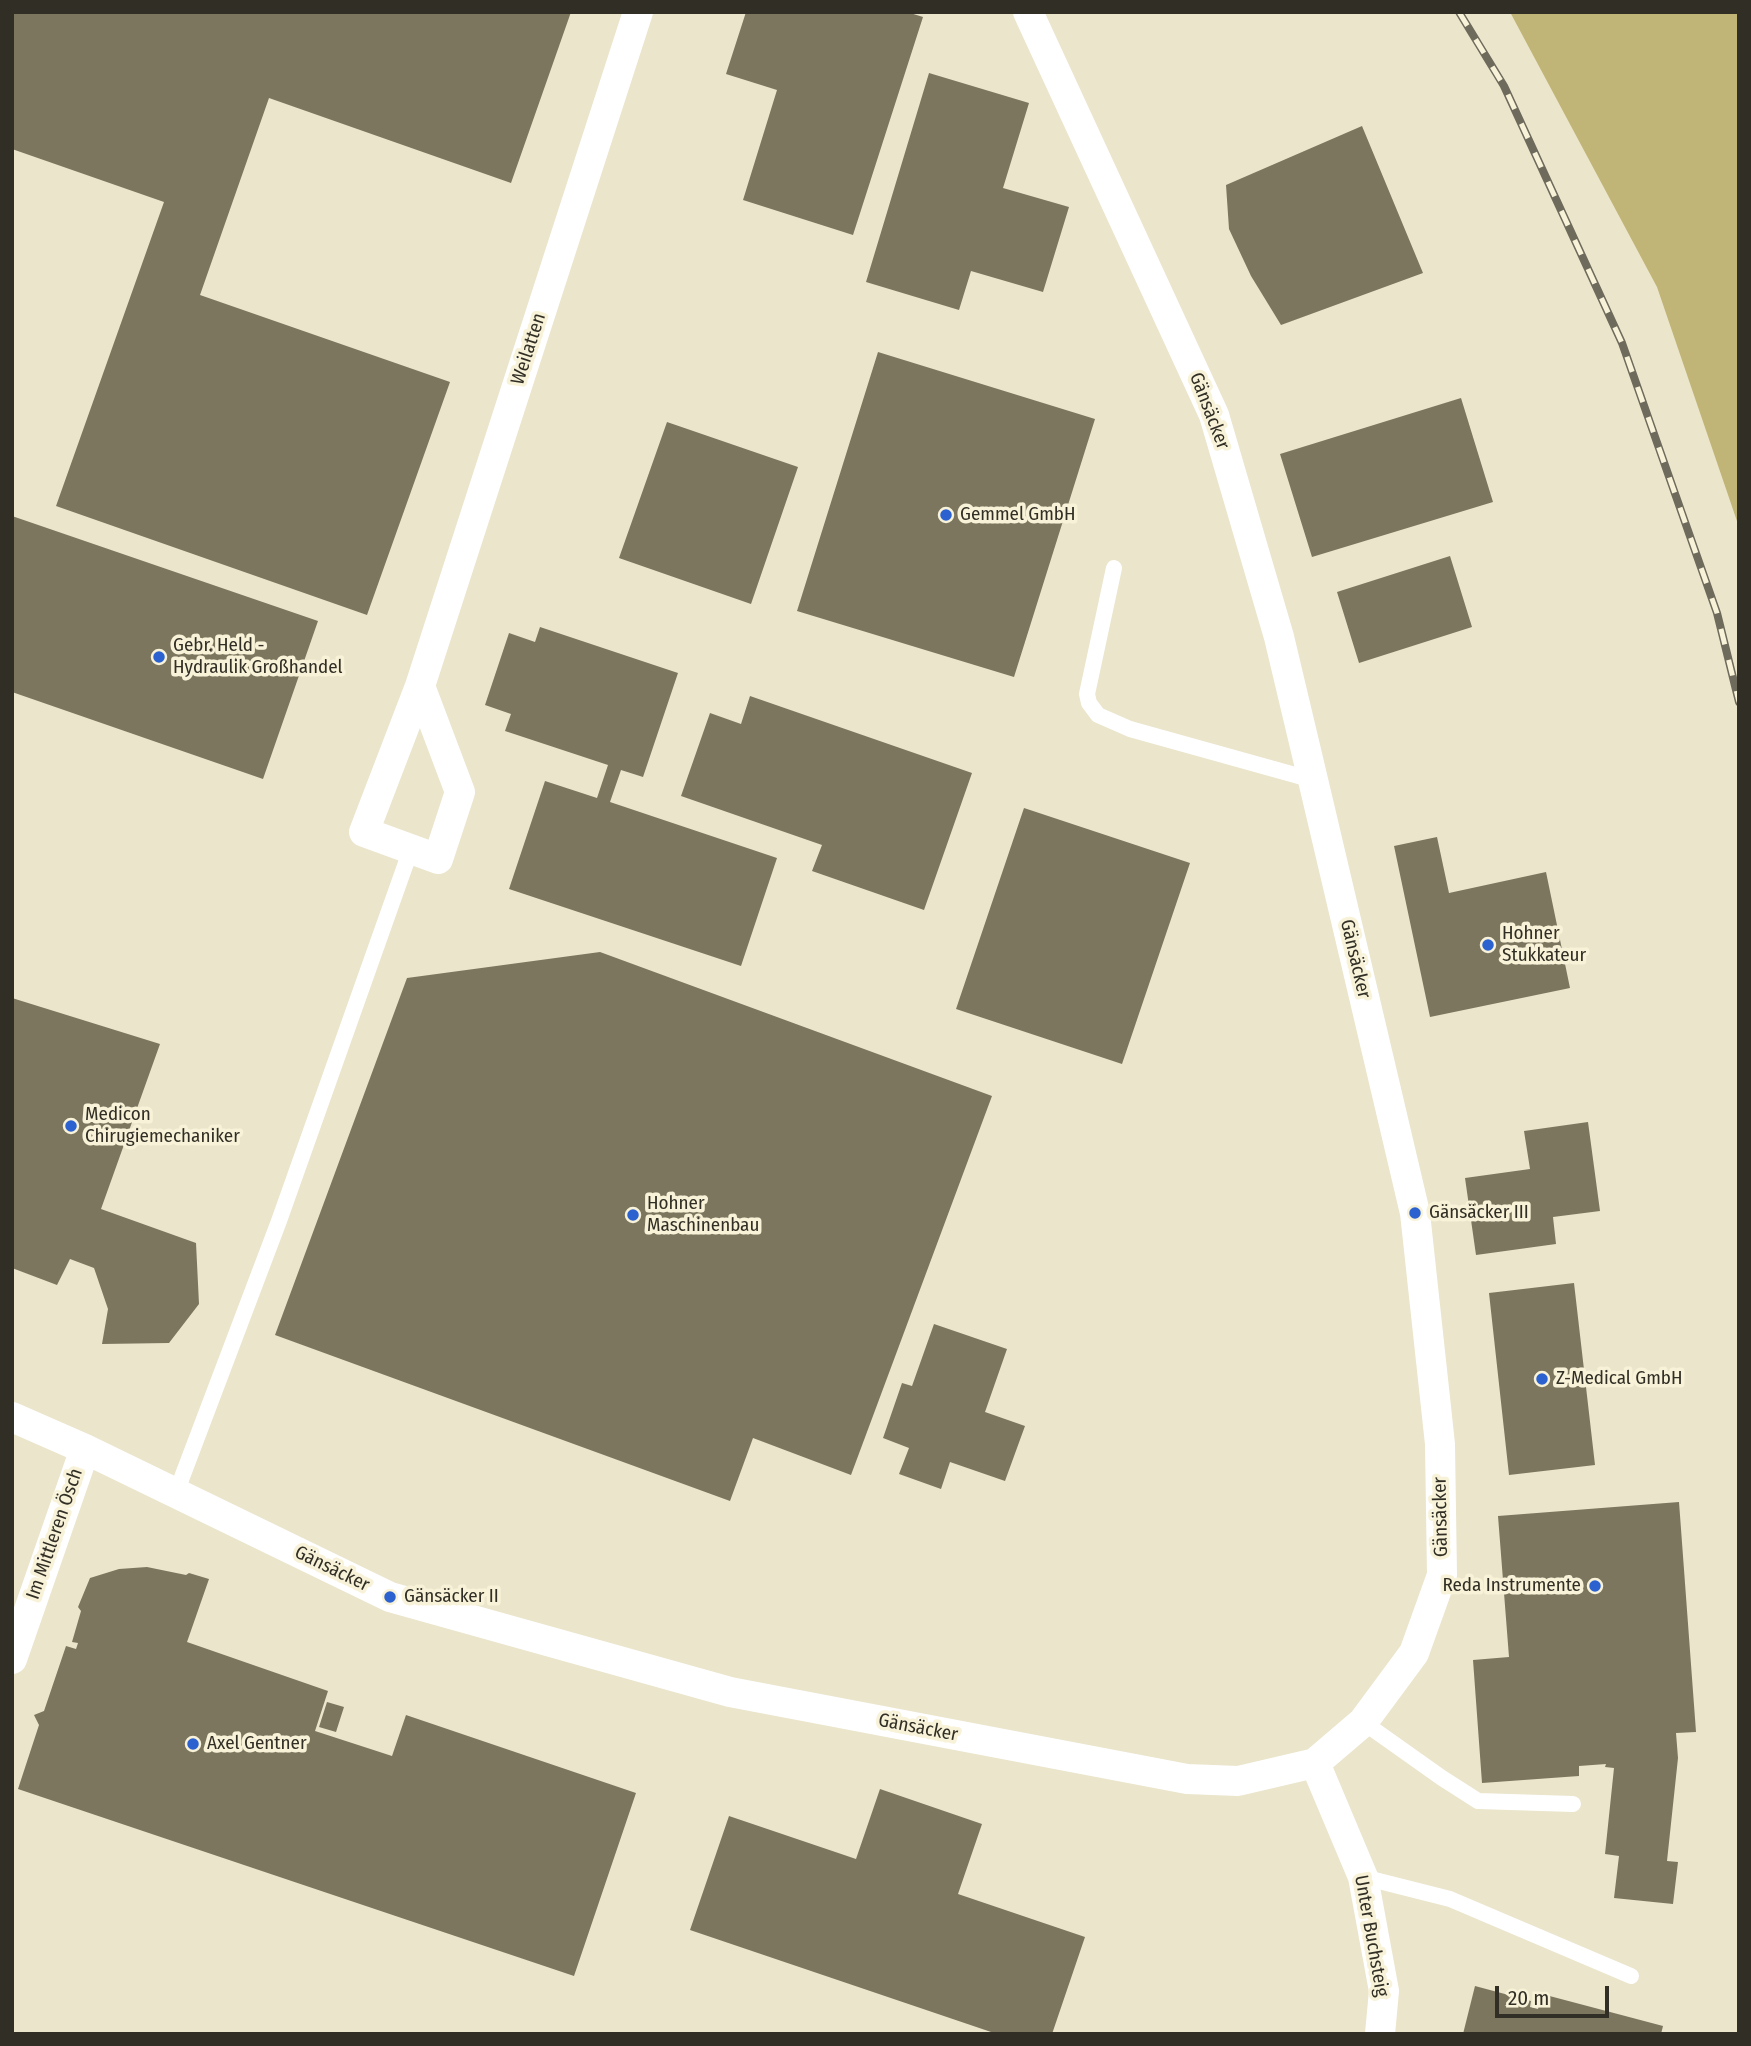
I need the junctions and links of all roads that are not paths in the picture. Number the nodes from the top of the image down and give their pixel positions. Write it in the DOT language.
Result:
graph roads {
  1 [pos="638,12"];
  2 [pos="1028,12"];
  3 [pos="1114,568"];
  4 [pos="420,686"];
  5 [pos="1313,780"];
  6 [pos="411,849"];
  7 [pos="12,1417"];
  8 [pos="85,1449"];
  9 [pos="176,1493"];
  10 [pos="12,1659"];
  11 [pos="1363,1721"];
  12 [pos="1315,1763"];
  13 [pos="1573,1804"];
  14 [pos="1363,1877"];
  15 [pos="1631,1976"];
  16 [pos="1380,2034"];
  1 -- 4 [label="street, Weilatten"];
  2 -- 5 [label="street, Gänsäcker"];
  3 -- 5 [label="lane"];
  4 -- 6 [label="street, Weilatten"];
  4 -- 6 [label="street, Weilatten"];
  5 -- 11 [label="street, Gänsäcker"];
  6 -- 9 [label="lane"];
  7 -- 8 [label="street, Gänsäcker"];
  8 -- 9 [label="street, Gänsäcker"];
  8 -- 10 [label="street, Im Mittleren Ösch"];
  9 -- 12 [label="street, Gänsäcker"];
  11 -- 12 [label="street, Gänsäcker"];
  11 -- 13 [label="lane"];
  12 -- 14 [label="street, Unter Buchsteig"];
  14 -- 15 [label="lane"];
  14 -- 16 [label="street, Unter Buchsteig"];
}
